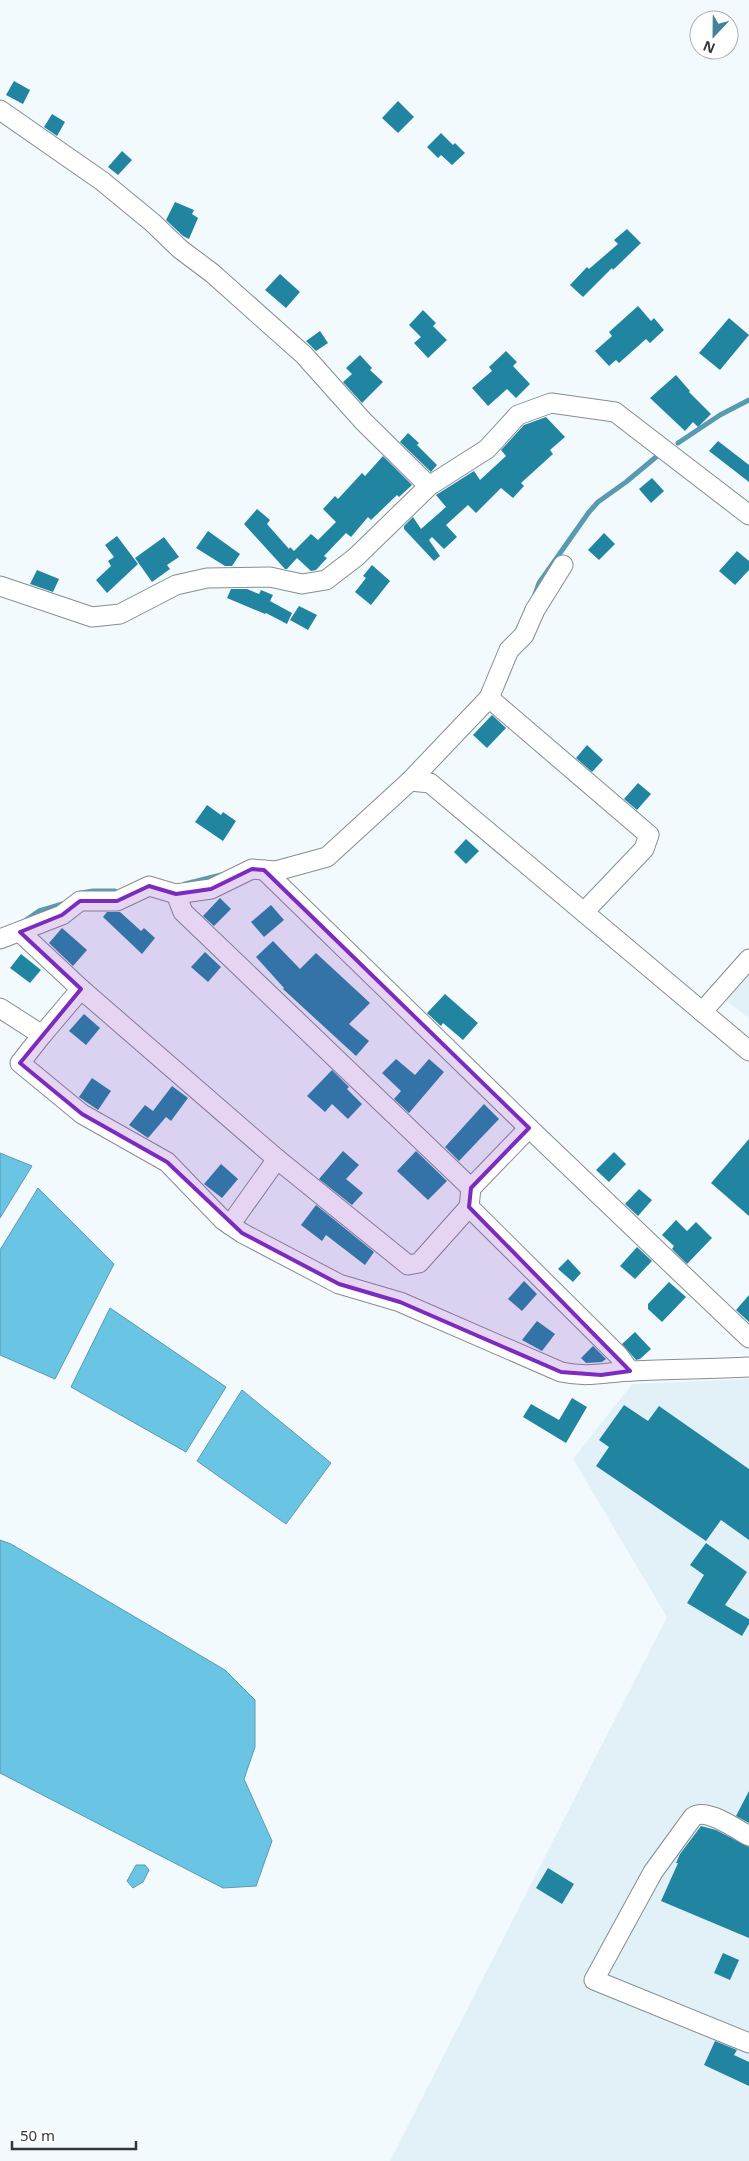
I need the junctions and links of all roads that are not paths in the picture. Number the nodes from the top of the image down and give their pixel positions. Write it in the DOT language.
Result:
graph roads {
  1 [pos="0,110"];
  2 [pos="429,486"];
  3 [pos="749,515"];
  4 [pos="564,565"];
  5 [pos="0,586"];
  6 [pos="489,698"];
  7 [pos="410,781"];
  8 [pos="264,870"];
  9 [pos="176,894"];
  10 [pos="584,912"];
  11 [pos="20,932"];
  12 [pos="0,939"];
  13 [pos="749,959"];
  14 [pos="81,989"];
  15 [pos="0,1008"];
  16 [pos="702,1012"];
  17 [pos="42,1035"];
  18 [pos="749,1051"];
  19 [pos="529,1128"];
  20 [pos="277,1159"];
  21 [pos="471,1188"];
  22 [pos="469,1207"];
  23 [pos="230,1225"];
  24 [pos="749,1338"];
  25 [pos="749,1367"];
  26 [pos="630,1371"];
  27 [pos="749,1836"];
  28 [pos="749,2044"];
  1 -- 2 [label="street"];
  2 -- 3 [label="street"];
  2 -- 5 [label="street"];
  4 -- 6 [label="street"];
  6 -- 7 [label="street"];
  6 -- 10 [label="street"];
  7 -- 8 [label="street"];
  7 -- 10 [label="street"];
  8 -- 9 [label="street"];
  8 -- 19 [label="street"];
  9 -- 11 [label="street"];
  9 -- 21 [label="street"];
  10 -- 16 [label="street"];
  11 -- 12 [label="street"];
  11 -- 14 [label="street"];
  13 -- 16 [label="street"];
  14 -- 17 [label="street"];
  14 -- 20 [label="street"];
  15 -- 17 [label="street"];
  16 -- 18 [label="street"];
  17 -- 23 [label="street"];
  19 -- 21 [label="street"];
  19 -- 24 [label="street"];
  20 -- 22 [label="street"];
  20 -- 23 [label="street"];
  21 -- 22 [label="street"];
  22 -- 26 [label="street"];
  23 -- 26 [label="street"];
  25 -- 26 [label="street"];
  27 -- 28 [label="street"];
}
